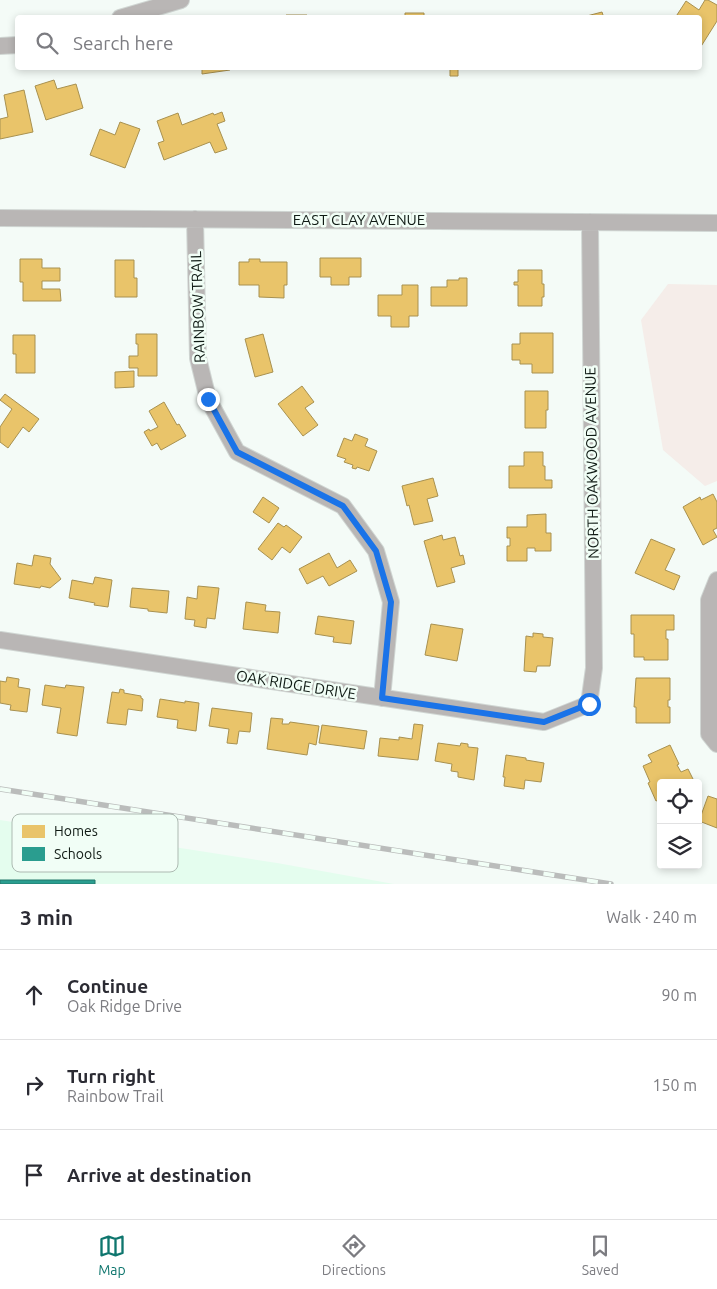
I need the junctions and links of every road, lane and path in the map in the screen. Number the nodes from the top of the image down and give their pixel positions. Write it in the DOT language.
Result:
graph roads {
  1 [pos="181,0"];
  2 [pos="130,15"];
  3 [pos="15,45"];
  4 [pos="0,46"];
  5 [pos="0,218"];
  6 [pos="195,219"];
  7 [pos="590,222"];
  8 [pos="717,223"];
  9 [pos="717,580"];
  10 [pos="0,640"];
  11 [pos="382,698"];
  12 [pos="589,704"];
  13 [pos="717,744"];
  1 -- 2 [label="street"];
  3 -- 4 [label="street"];
  5 -- 6 [label="street, EAST CLAY AVENUE"];
  6 -- 7 [label="street, EAST CLAY AVENUE"];
  6 -- 11 [label="street, RAINBOW TRAIL"];
  7 -- 8 [label="street, EAST CLAY AVENUE"];
  7 -- 12 [label="street, NORTH OAKWOOD AVENUE"];
  9 -- 13 [label="street"];
  10 -- 11 [label="street, OAK RIDGE DRIVE"];
  11 -- 12 [label="street, OAK RIDGE DRIVE"];
}
